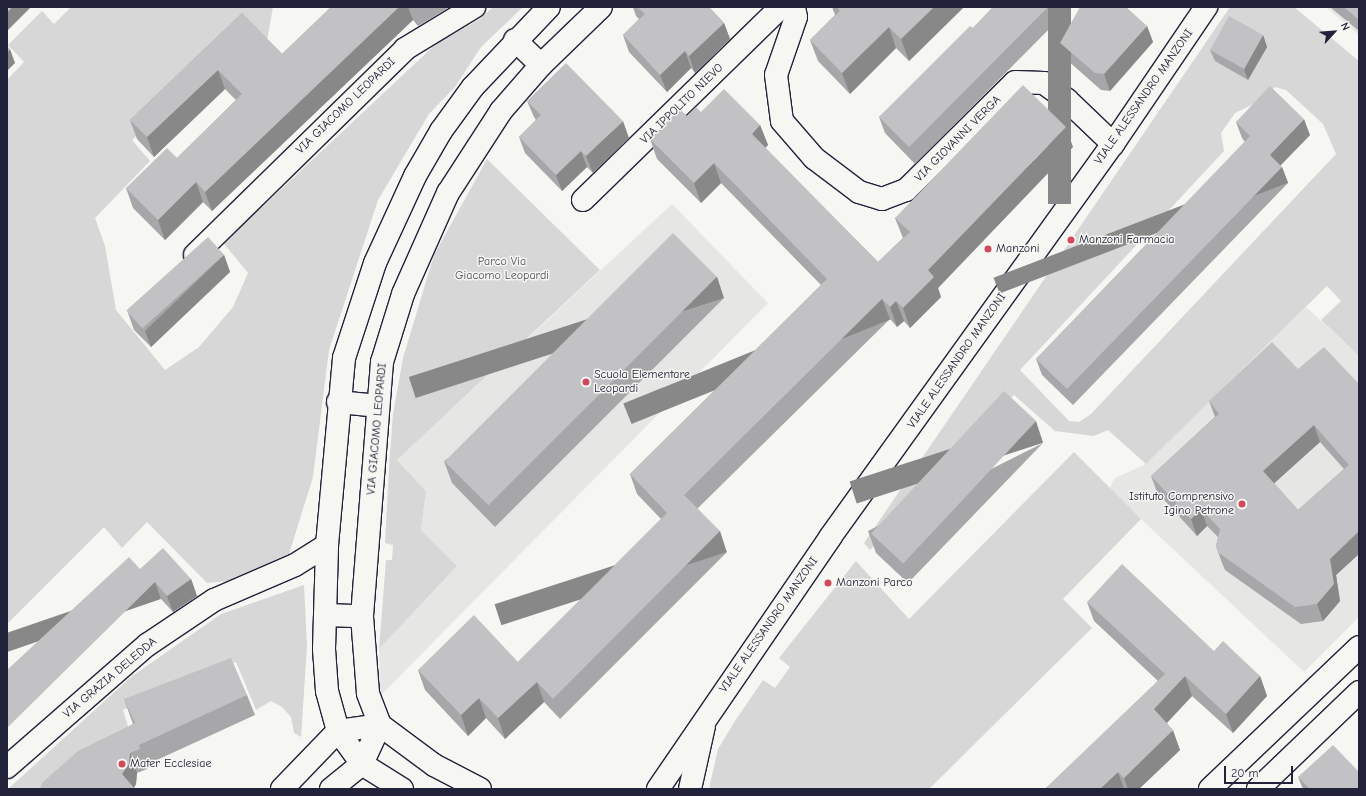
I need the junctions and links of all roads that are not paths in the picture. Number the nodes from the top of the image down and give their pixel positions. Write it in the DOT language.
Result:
graph roads {
  1 [pos="474,7"];
  2 [pos="549,7"];
  3 [pos="601,7"];
  4 [pos="781,7"];
  5 [pos="794,7"];
  6 [pos="1206,7"];
  7 [pos="515,40"];
  8 [pos="541,65"];
  9 [pos="1113,144"];
  10 [pos="583,200"];
  11 [pos="195,254"];
  12 [pos="338,402"];
  13 [pos="378,406"];
  14 [pos="327,544"];
  15 [pos="325,615"];
  16 [pos="362,616"];
  17 [pos="1359,647"];
  18 [pos="1359,692"];
  19 [pos="1290,713"];
  20 [pos="706,715"];
  21 [pos="380,725"];
  22 [pos="338,730"];
  23 [pos="1312,737"];
  24 [pos="362,764"];
  25 [pos="7,767"];
  26 [pos="282,789"];
  27 [pos="331,789"];
  28 [pos="402,789"];
  29 [pos="480,789"];
  30 [pos="658,789"];
  31 [pos="690,789"];
  32 [pos="1210,789"];
  33 [pos="1258,789"];
  1 -- 11 [label="street, VIA GIACOMO LEOPARDI"];
  2 -- 7 [label="street"];
  3 -- 8 [label="street, VIA GIACOMO LEOPARDI"];
  4 -- 10 [label="street, VIA IPPOLITO NIEVO"];
  5 -- 9 [label="street, VIA GIOVANNI VERGA"];
  6 -- 9 [label="street, VIALE ALESSANDRO MANZONI"];
  7 -- 8 [label="street"];
  7 -- 12 [label="street"];
  8 -- 13 [label="street, VIA GIACOMO LEOPARDI"];
  9 -- 20 [label="street, VIALE ALESSANDRO MANZONI"];
  12 -- 13 [label="street"];
  12 -- 14 [label="street"];
  13 -- 16 [label="street, VIA GIACOMO LEOPARDI"];
  14 -- 15 [label="street"];
  14 -- 25 [label="street, VIA GRAZIA DELEDDA"];
  15 -- 16 [label="street"];
  15 -- 22 [label="street"];
  16 -- 21 [label="street, VIA GIACOMO LEOPARDI"];
  17 -- 19 [label="street"];
  18 -- 23 [label="street"];
  19 -- 23 [label="street"];
  19 -- 32 [label="street"];
  20 -- 30 [label="street, VIALE ALESSANDRO MANZONI"];
  20 -- 31 [label="street, VIALE ALESSANDRO MANZONI"];
  21 -- 22 [label="street"];
  21 -- 24 [label="street"];
  21 -- 29 [label="street"];
  22 -- 24 [label="street"];
  22 -- 26 [label="street"];
  23 -- 33 [label="street"];
  24 -- 27 [label="street"];
  24 -- 28 [label="street"];
}
